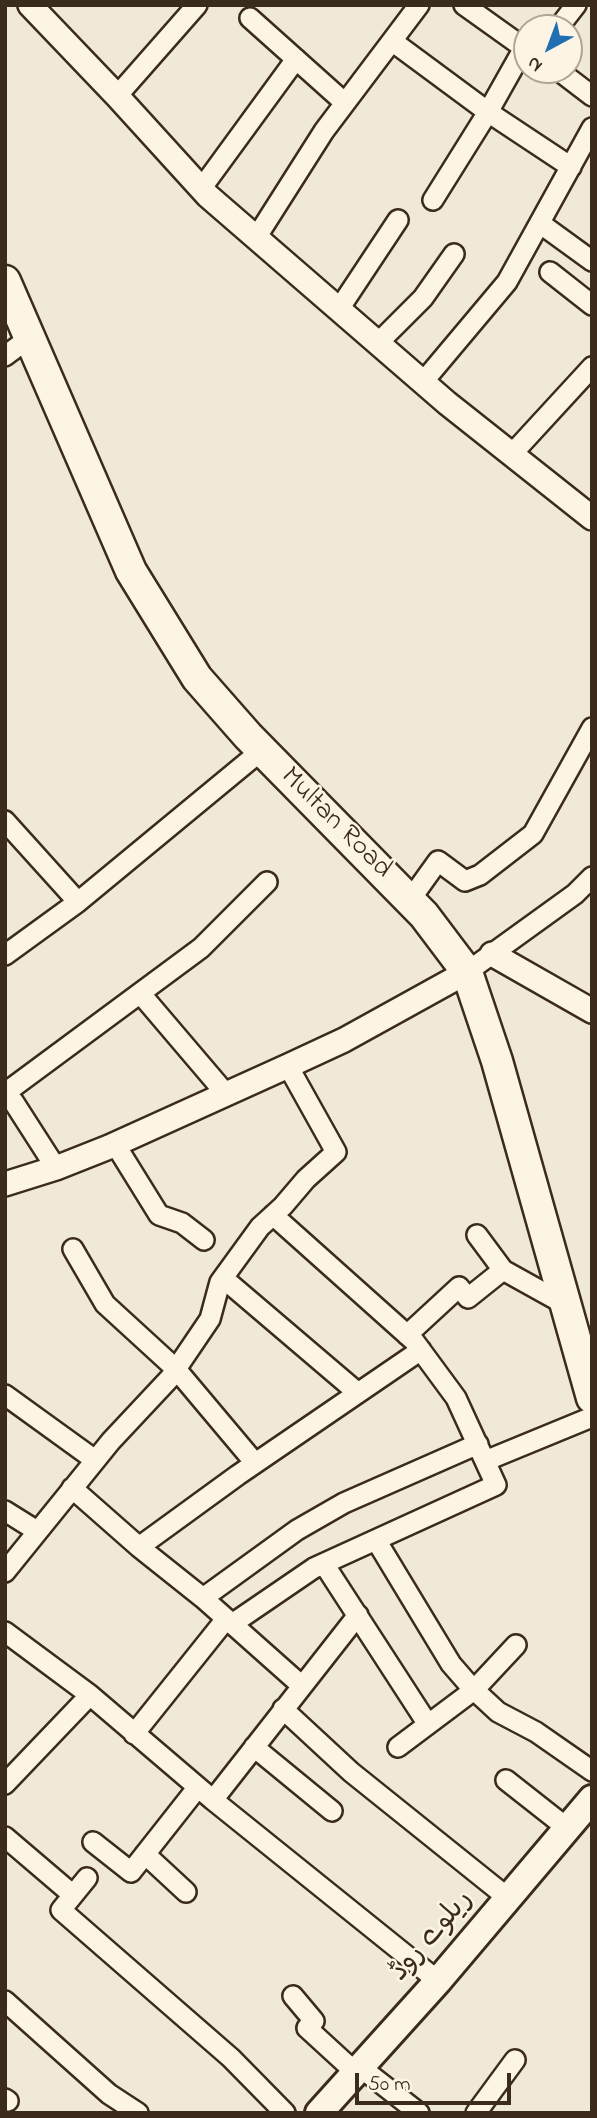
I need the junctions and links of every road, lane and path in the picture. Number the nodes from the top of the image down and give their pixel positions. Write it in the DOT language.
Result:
graph roads {
  1 [pos="197,5"];
  2 [pos="419,5"];
  3 [pos="464,5"];
  4 [pos="38,8"];
  5 [pos="250,18"];
  6 [pos="513,40"];
  7 [pos="392,41"];
  8 [pos="296,59"];
  9 [pos="513,69"];
  10 [pos="117,96"];
  11 [pos="345,103"];
  12 [pos="488,112"];
  13 [pos="592,128"];
  14 [pos="571,167"];
  15 [pos="201,189"];
  16 [pos="433,200"];
  17 [pos="398,220"];
  18 [pos="541,224"];
  19 [pos="256,238"];
  20 [pos="454,254"];
  21 [pos="592,261"];
  22 [pos="550,272"];
  23 [pos="5,281"];
  24 [pos="592,305"];
  25 [pos="339,309"];
  26 [pos="29,338"];
  27 [pos="378,343"];
  28 [pos="5,356"];
  29 [pos="592,367"];
  30 [pos="424,382"];
  31 [pos="512,454"];
  32 [pos="589,509"];
  33 [pos="592,729"];
  34 [pos="262,750"];
  35 [pos="5,821"];
  36 [pos="592,877"];
  37 [pos="267,883"];
  38 [pos="575,894"];
  39 [pos="410,900"];
  40 [pos="78,902"];
  41 [pos="592,907"];
  42 [pos="492,954"];
  43 [pos="5,955"];
  44 [pos="467,972"];
  45 [pos="140,993"];
  46 [pos="592,1011"];
  47 [pos="288,1066"];
  48 [pos="5,1094"];
  49 [pos="226,1094"];
  50 [pos="115,1144"];
  51 [pos="56,1168"];
  52 [pos="5,1184"];
  53 [pos="273,1215"];
  54 [pos="477,1235"];
  55 [pos="204,1240"];
  56 [pos="73,1249"];
  57 [pos="503,1270"];
  58 [pos="223,1278"];
  59 [pos="566,1305"];
  60 [pos="407,1335"];
  61 [pos="421,1350"];
  62 [pos="176,1369"];
  63 [pos="358,1393"];
  64 [pos="5,1395"];
  65 [pos="592,1398"];
  66 [pos="592,1417"];
  67 [pos="482,1452"];
  68 [pos="95,1460"];
  69 [pos="255,1463"];
  70 [pos="72,1488"];
  71 [pos="5,1511"];
  72 [pos="37,1531"];
  73 [pos="376,1540"];
  74 [pos="139,1547"];
  75 [pos="324,1564"];
  76 [pos="5,1572"];
  77 [pos="202,1598"];
  78 [pos="358,1615"];
  79 [pos="229,1621"];
  80 [pos="5,1632"];
  81 [pos="516,1645"];
  82 [pos="302,1686"];
  83 [pos="474,1690"];
  84 [pos="90,1695"];
  85 [pos="283,1710"];
  86 [pos="427,1723"];
  87 [pos="134,1734"];
  88 [pos="398,1746"];
  89 [pos="254,1747"];
  90 [pos="592,1771"];
  91 [pos="506,1780"];
  92 [pos="5,1784"];
  93 [pos="205,1793"];
  94 [pos="592,1799"];
  95 [pos="332,1811"];
  96 [pos="567,1828"];
  97 [pos="5,1837"];
  98 [pos="93,1842"];
  99 [pos="145,1854"];
  100 [pos="87,1878"];
  101 [pos="186,1892"];
  102 [pos="73,1895"];
  103 [pos="508,1898"];
  104 [pos="438,1981"];
  105 [pos="293,1996"];
  106 [pos="5,2001"];
  107 [pos="515,2060"];
  108 [pos="358,2070"];
  109 [pos="138,2113"];
  110 [pos="285,2113"];
  111 [pos="319,2113"];
  112 [pos="418,2113"];
  113 [pos="475,2113"];
  1 -- 10 [label="street"];
  2 -- 7 [label="street"];
  3 -- 6 [label="street"];
  4 -- 10 [label="street"];
  5 -- 8 [label="street"];
  7 -- 11 [label="street"];
  7 -- 12 [label="street"];
  8 -- 11 [label="street"];
  8 -- 15 [label="street"];
  9 -- 12 [label="street"];
  10 -- 15 [label="street"];
  11 -- 19 [label="street"];
  12 -- 14 [label="street"];
  12 -- 16 [label="street"];
  13 -- 14 [label="street"];
  14 -- 18 [label="street"];
  15 -- 19 [label="street"];
  17 -- 25 [label="street"];
  18 -- 21 [label="street"];
  18 -- 30 [label="street"];
  19 -- 25 [label="street"];
  20 -- 27 [label="street"];
  22 -- 24 [label="street"];
  23 -- 26 [label="main road, Multan Road"];
  25 -- 27 [label="street"];
  26 -- 28 [label="street"];
  26 -- 34 [label="main road, Multan Road"];
  27 -- 30 [label="street"];
  29 -- 31 [label="street"];
  30 -- 31 [label="street"];
  31 -- 32 [label="street"];
  33 -- 39 [label="street"];
  34 -- 39 [label="main road, Multan Road"];
  34 -- 40 [label="street"];
  35 -- 40 [label="street"];
  36 -- 38 [label="street"];
  37 -- 45 [label="street"];
  38 -- 41 [label="street"];
  38 -- 42 [label="street"];
  39 -- 44 [label="main road, Multan Road"];
  40 -- 43 [label="street"];
  42 -- 44 [label="street"];
  42 -- 46 [label="street"];
  44 -- 47 [label="street"];
  44 -- 59 [label="main road, Multan Road"];
  45 -- 48 [label="street"];
  45 -- 49 [label="street"];
  47 -- 49 [label="street"];
  47 -- 53 [label="street"];
  48 -- 51 [label="street"];
  49 -- 50 [label="street"];
  50 -- 51 [label="street"];
  50 -- 55 [label="street"];
  51 -- 52 [label="street"];
  53 -- 58 [label="street"];
  53 -- 60 [label="street"];
  54 -- 57 [label="street"];
  56 -- 62 [label="street"];
  57 -- 59 [label="street"];
  57 -- 60 [label="street"];
  58 -- 62 [label="street"];
  58 -- 63 [label="street"];
  59 -- 65 [label="main road, Multan Road"];
  60 -- 61 [label="street"];
  61 -- 63 [label="street"];
  61 -- 67 [label="street"];
  62 -- 68 [label="street"];
  62 -- 69 [label="street"];
  63 -- 69 [label="street"];
  64 -- 68 [label="street"];
  66 -- 67 [label="street"];
  67 -- 73 [label="street"];
  67 -- 77 [label="street"];
  68 -- 70 [label="street"];
  69 -- 74 [label="street"];
  70 -- 72 [label="street"];
  70 -- 74 [label="street"];
  71 -- 72 [label="street"];
  72 -- 76 [label="street"];
  73 -- 75 [label="street"];
  73 -- 83 [label="street"];
  74 -- 77 [label="street"];
  75 -- 78 [label="street"];
  75 -- 79 [label="street"];
  77 -- 79 [label="street"];
  78 -- 82 [label="street"];
  78 -- 86 [label="street"];
  79 -- 82 [label="street"];
  79 -- 87 [label="street"];
  80 -- 84 [label="street"];
  81 -- 83 [label="street"];
  82 -- 85 [label="street"];
  83 -- 86 [label="street"];
  83 -- 90 [label="street"];
  84 -- 87 [label="street"];
  84 -- 92 [label="street"];
  85 -- 89 [label="street"];
  85 -- 103 [label="street"];
  86 -- 88 [label="street"];
  87 -- 93 [label="street"];
  89 -- 93 [label="street"];
  89 -- 95 [label="street"];
  91 -- 96 [label="street"];
  93 -- 99 [label="street"];
  93 -- 104 [label="street"];
  94 -- 96 [label="main road, ریلوے روڈ"];
  96 -- 103 [label="main road, ریلوے روڈ"];
  97 -- 102 [label="street"];
  98 -- 99 [label="street"];
  99 -- 101 [label="street"];
  100 -- 102 [label="street"];
  102 -- 110 [label="street"];
  103 -- 104 [label="main road, ریلوے روڈ"];
  104 -- 108 [label="main road, ریلوے روڈ"];
  105 -- 108 [label="street"];
  106 -- 109 [label="street"];
  107 -- 113 [label="street"];
  108 -- 111 [label="main road, ریلوے روڈ"];
  108 -- 112 [label="street"];
}
